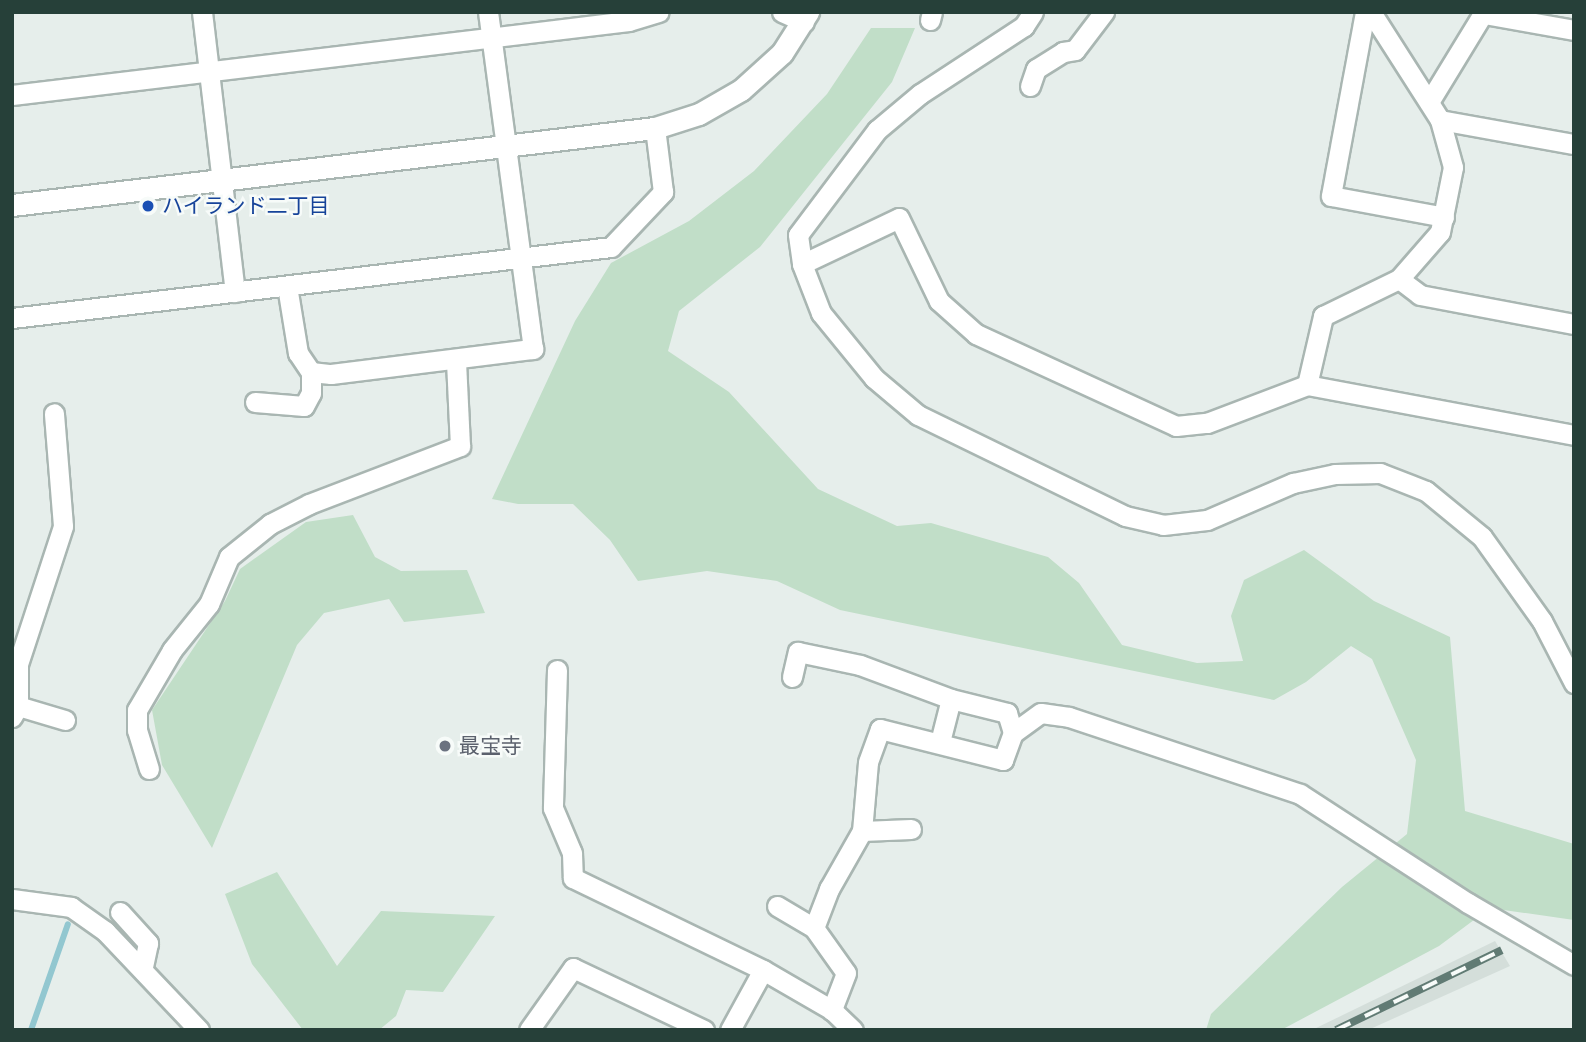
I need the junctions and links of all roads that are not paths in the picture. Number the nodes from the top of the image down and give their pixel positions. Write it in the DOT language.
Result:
graph roads {
  1 [pos="201,12"];
  2 [pos="488,12"];
  3 [pos="659,12"];
  4 [pos="782,12"];
  5 [pos="1033,12"];
  6 [pos="1104,12"];
  7 [pos="1365,12"];
  8 [pos="1371,12"];
  9 [pos="1484,13"];
  10 [pos="806,17"];
  11 [pos="1574,30"];
  12 [pos="492,38"];
  13 [pos="208,71"];
  14 [pos="1030,86"];
  15 [pos="12,94"];
  16 [pos="1429,102"];
  17 [pos="1440,120"];
  18 [pos="655,128"];
  19 [pos="1574,144"];
  20 [pos="505,146"];
  21 [pos="221,180"];
  22 [pos="12,205"];
  23 [pos="1444,217"];
  24 [pos="519,258"];
  25 [pos="802,264"];
  26 [pos="1399,279"];
  27 [pos="287,286"];
  28 [pos="235,292"];
  29 [pos="12,318"];
  30 [pos="1574,324"];
  31 [pos="456,360"];
  32 [pos="311,372"];
  33 [pos="1307,385"];
  34 [pos="255,402"];
  35 [pos="54,412"];
  36 [pos="1574,436"];
  37 [pos="557,670"];
  38 [pos="792,677"];
  39 [pos="1574,683"];
  40 [pos="951,699"];
  41 [pos="15,712"];
  42 [pos="65,720"];
  43 [pos="1013,733"];
  44 [pos="940,742"];
  45 [pos="149,769"];
  46 [pos="911,829"];
  47 [pos="862,831"];
  48 [pos="12,899"];
  49 [pos="777,906"];
  50 [pos="120,912"];
  51 [pos="814,928"];
  52 [pos="1574,965"];
  53 [pos="143,967"];
  54 [pos="763,970"];
  55 [pos="832,1010"];
  56 [pos="849,1028"];
  57 [pos="199,1030"];
  58 [pos="529,1030"];
  59 [pos="704,1030"];
  60 [pos="730,1030"];
  1 -- 13 [label="street"];
  2 -- 12 [label="street"];
  3 -- 12 [label="street"];
  4 -- 10 [label="street"];
  5 -- 25 [label="street"];
  6 -- 14 [label="street"];
  7 -- 23 [label="street"];
  8 -- 16 [label="street"];
  9 -- 11 [label="street"];
  9 -- 16 [label="street"];
  10 -- 18 [label="street"];
  12 -- 13 [label="street"];
  12 -- 20 [label="street"];
  13 -- 15 [label="street"];
  13 -- 21 [label="street"];
  16 -- 17 [label="street"];
  17 -- 19 [label="street"];
  17 -- 23 [label="street"];
  18 -- 20 [label="street"];
  18 -- 24 [label="street"];
  20 -- 21 [label="street"];
  20 -- 24 [label="street"];
  21 -- 22 [label="street"];
  21 -- 28 [label="street"];
  23 -- 26 [label="street"];
  24 -- 27 [label="street"];
  24 -- 31 [label="street"];
  25 -- 33 [label="street"];
  25 -- 39 [label="street"];
  26 -- 30 [label="street"];
  26 -- 33 [label="street"];
  27 -- 28 [label="street"];
  27 -- 32 [label="street"];
  28 -- 29 [label="street"];
  31 -- 32 [label="street"];
  31 -- 45 [label="street"];
  32 -- 34 [label="street"];
  33 -- 36 [label="street"];
  35 -- 41 [label="street"];
  37 -- 54 [label="street"];
  38 -- 40 [label="street"];
  40 -- 43 [label="street"];
  40 -- 44 [label="street"];
  41 -- 42 [label="street"];
  43 -- 44 [label="street"];
  43 -- 52 [label="street"];
  44 -- 47 [label="street"];
  46 -- 47 [label="street"];
  47 -- 51 [label="street"];
  48 -- 53 [label="street"];
  49 -- 51 [label="street"];
  50 -- 53 [label="street"];
  51 -- 55 [label="street"];
  53 -- 57 [label="street"];
  54 -- 55 [label="street"];
  54 -- 60 [label="street"];
  55 -- 56 [label="street"];
  58 -- 59 [label="street"];
}
